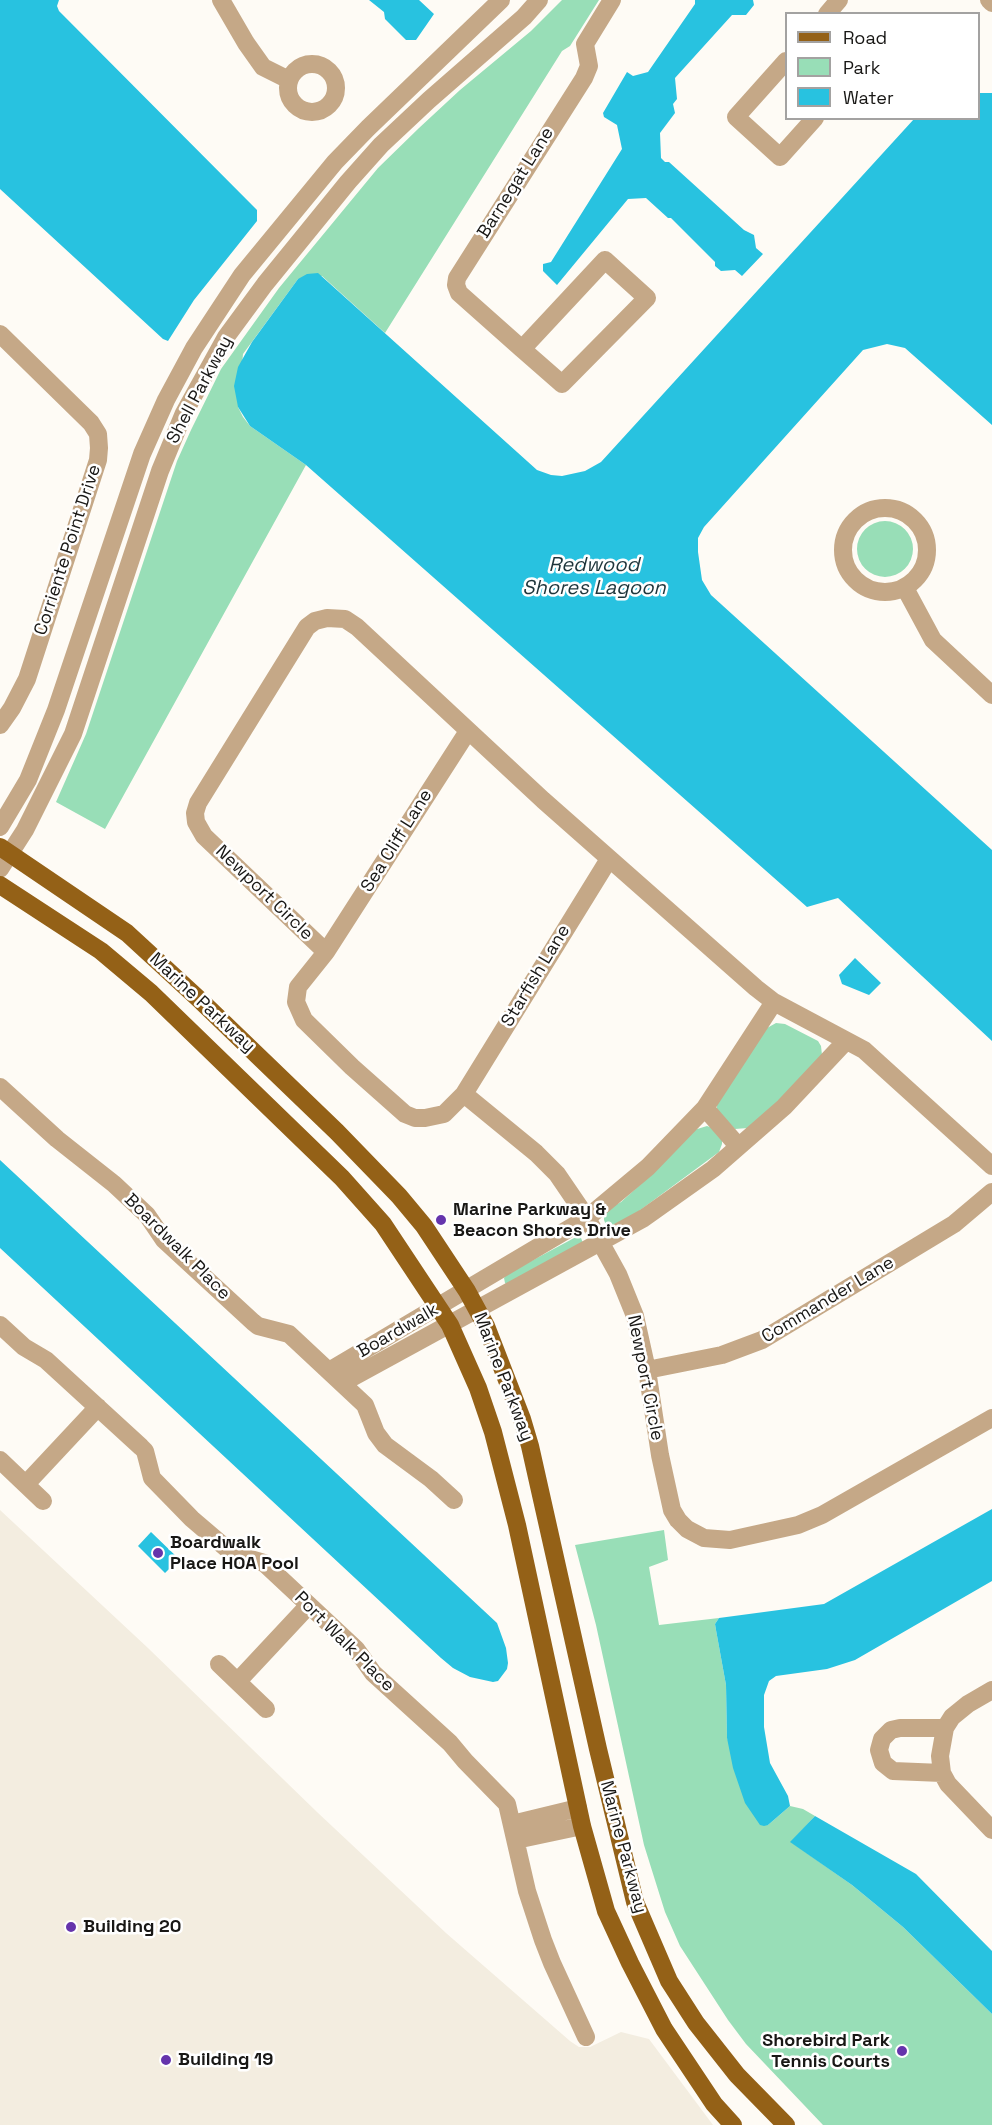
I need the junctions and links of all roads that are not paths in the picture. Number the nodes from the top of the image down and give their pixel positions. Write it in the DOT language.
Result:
graph roads {
  1 [pos="221,0"];
  2 [pos="501,0"];
  3 [pos="539,0"];
  4 [pos="612,0"];
  5 [pos="839,0"];
  6 [pos="829,12"];
  7 [pos="785,62"];
  8 [pos="289,80"];
  9 [pos="813,120"];
  10 [pos="0,334"];
  11 [pos="522,349"];
  12 [pos="905,588"];
  13 [pos="992,695"];
  14 [pos="0,725"];
  15 [pos="468,730"];
  16 [pos="0,827"];
  17 [pos="5,850"];
  18 [pos="609,859"];
  19 [pos="0,869"];
  20 [pos="0,885"];
  21 [pos="326,952"];
  22 [pos="774,1002"];
  23 [pos="846,1041"];
  24 [pos="0,1087"];
  25 [pos="464,1094"];
  26 [pos="705,1108"];
  27 [pos="738,1146"];
  28 [pos="992,1166"];
  29 [pos="992,1192"];
  30 [pos="587,1218"];
  31 [pos="600,1243"];
  32 [pos="467,1291"];
  33 [pos="439,1308"];
  34 [pos="477,1310"];
  35 [pos="0,1325"];
  36 [pos="450,1325"];
  37 [pos="647,1370"];
  38 [pos="335,1377"];
  39 [pos="98,1407"];
  40 [pos="992,1418"];
  41 [pos="0,1460"];
  42 [pos="26,1484"];
  43 [pos="454,1500"];
  44 [pos="43,1501"];
  45 [pos="309,1605"];
  46 [pos="219,1664"];
  47 [pos="238,1681"];
  48 [pos="992,1690"];
  49 [pos="266,1709"];
  50 [pos="945,1728"];
  51 [pos="942,1773"];
  52 [pos="578,1808"];
  53 [pos="582,1826"];
  54 [pos="992,1830"];
  55 [pos="514,1832"];
  56 [pos="586,2037"];
  57 [pos="733,2125"];
  58 [pos="786,2125"];
  1 -- 8 [label="street"];
  2 -- 16 [label="street, Shell Parkway"];
  3 -- 17 [label="street, Shell Parkway"];
  4 -- 11 [label="street, Barnegat Lane"];
  5 -- 6 [label="street"];
  7 -- 9 [label="street"];
  10 -- 14 [label="street, Corriente Point Drive"];
  11 -- 11 [label="street, Barnegat Lane"];
  12 -- 12 [label="street"];
  12 -- 13 [label="street"];
  15 -- 18 [label="street, Newport Circle"];
  15 -- 21 [label="street, Sea Cliff Lane"];
  15 -- 21 [label="street, Newport Circle"];
  17 -- 19 [label="street, Shell Parkway"];
  17 -- 32 [label="main road, Marine Parkway"];
  18 -- 22 [label="street, Newport Circle"];
  18 -- 25 [label="street, Starfish Lane"];
  20 -- 33 [label="main road, Marine Parkway"];
  21 -- 25 [label="street, Newport Circle"];
  22 -- 23 [label="street, Newport Circle"];
  22 -- 26 [label="street, Boardwalk"];
  23 -- 27 [label="street, Boardwalk"];
  23 -- 28 [label="street, Newport Circle"];
  24 -- 38 [label="street, Boardwalk Place"];
  25 -- 30 [label="street, Newport Circle"];
  26 -- 27 [label="street"];
  26 -- 30 [label="street, Boardwalk"];
  27 -- 31 [label="street, Boardwalk"];
  29 -- 37 [label="street, Commander Lane"];
  30 -- 31 [label="street, Newport Circle"];
  30 -- 32 [label="street, Boardwalk"];
  31 -- 34 [label="street, Boardwalk"];
  31 -- 37 [label="street, Newport Circle"];
  32 -- 33 [label="street, Boardwalk"];
  32 -- 34 [label="main road, Marine Parkway"];
  33 -- 36 [label="main road, Marine Parkway"];
  33 -- 38 [label="street, Boardwalk"];
  34 -- 36 [label="street, Boardwalk"];
  34 -- 58 [label="main road, Marine Parkway"];
  35 -- 39 [label="street, Port Walk Place"];
  36 -- 38 [label="street, Boardwalk"];
  36 -- 52 [label="main road, Marine Parkway"];
  37 -- 40 [label="street, Newport Circle"];
  38 -- 43 [label="street, Boardwalk Place"];
  39 -- 42 [label="street"];
  39 -- 45 [label="street, Port Walk Place"];
  41 -- 42 [label="street"];
  42 -- 44 [label="street"];
  45 -- 47 [label="street"];
  45 -- 55 [label="street, Port Walk Place"];
  46 -- 47 [label="street"];
  47 -- 49 [label="street"];
  48 -- 50 [label="street"];
  50 -- 51 [label="street"];
  50 -- 51 [label="street"];
  51 -- 54 [label="street"];
  52 -- 53 [label="main road, Marine Parkway"];
  52 -- 55 [label="street"];
  53 -- 55 [label="street"];
  53 -- 57 [label="main road, Marine Parkway"];
  55 -- 56 [label="street, Port Walk Place"];
}
